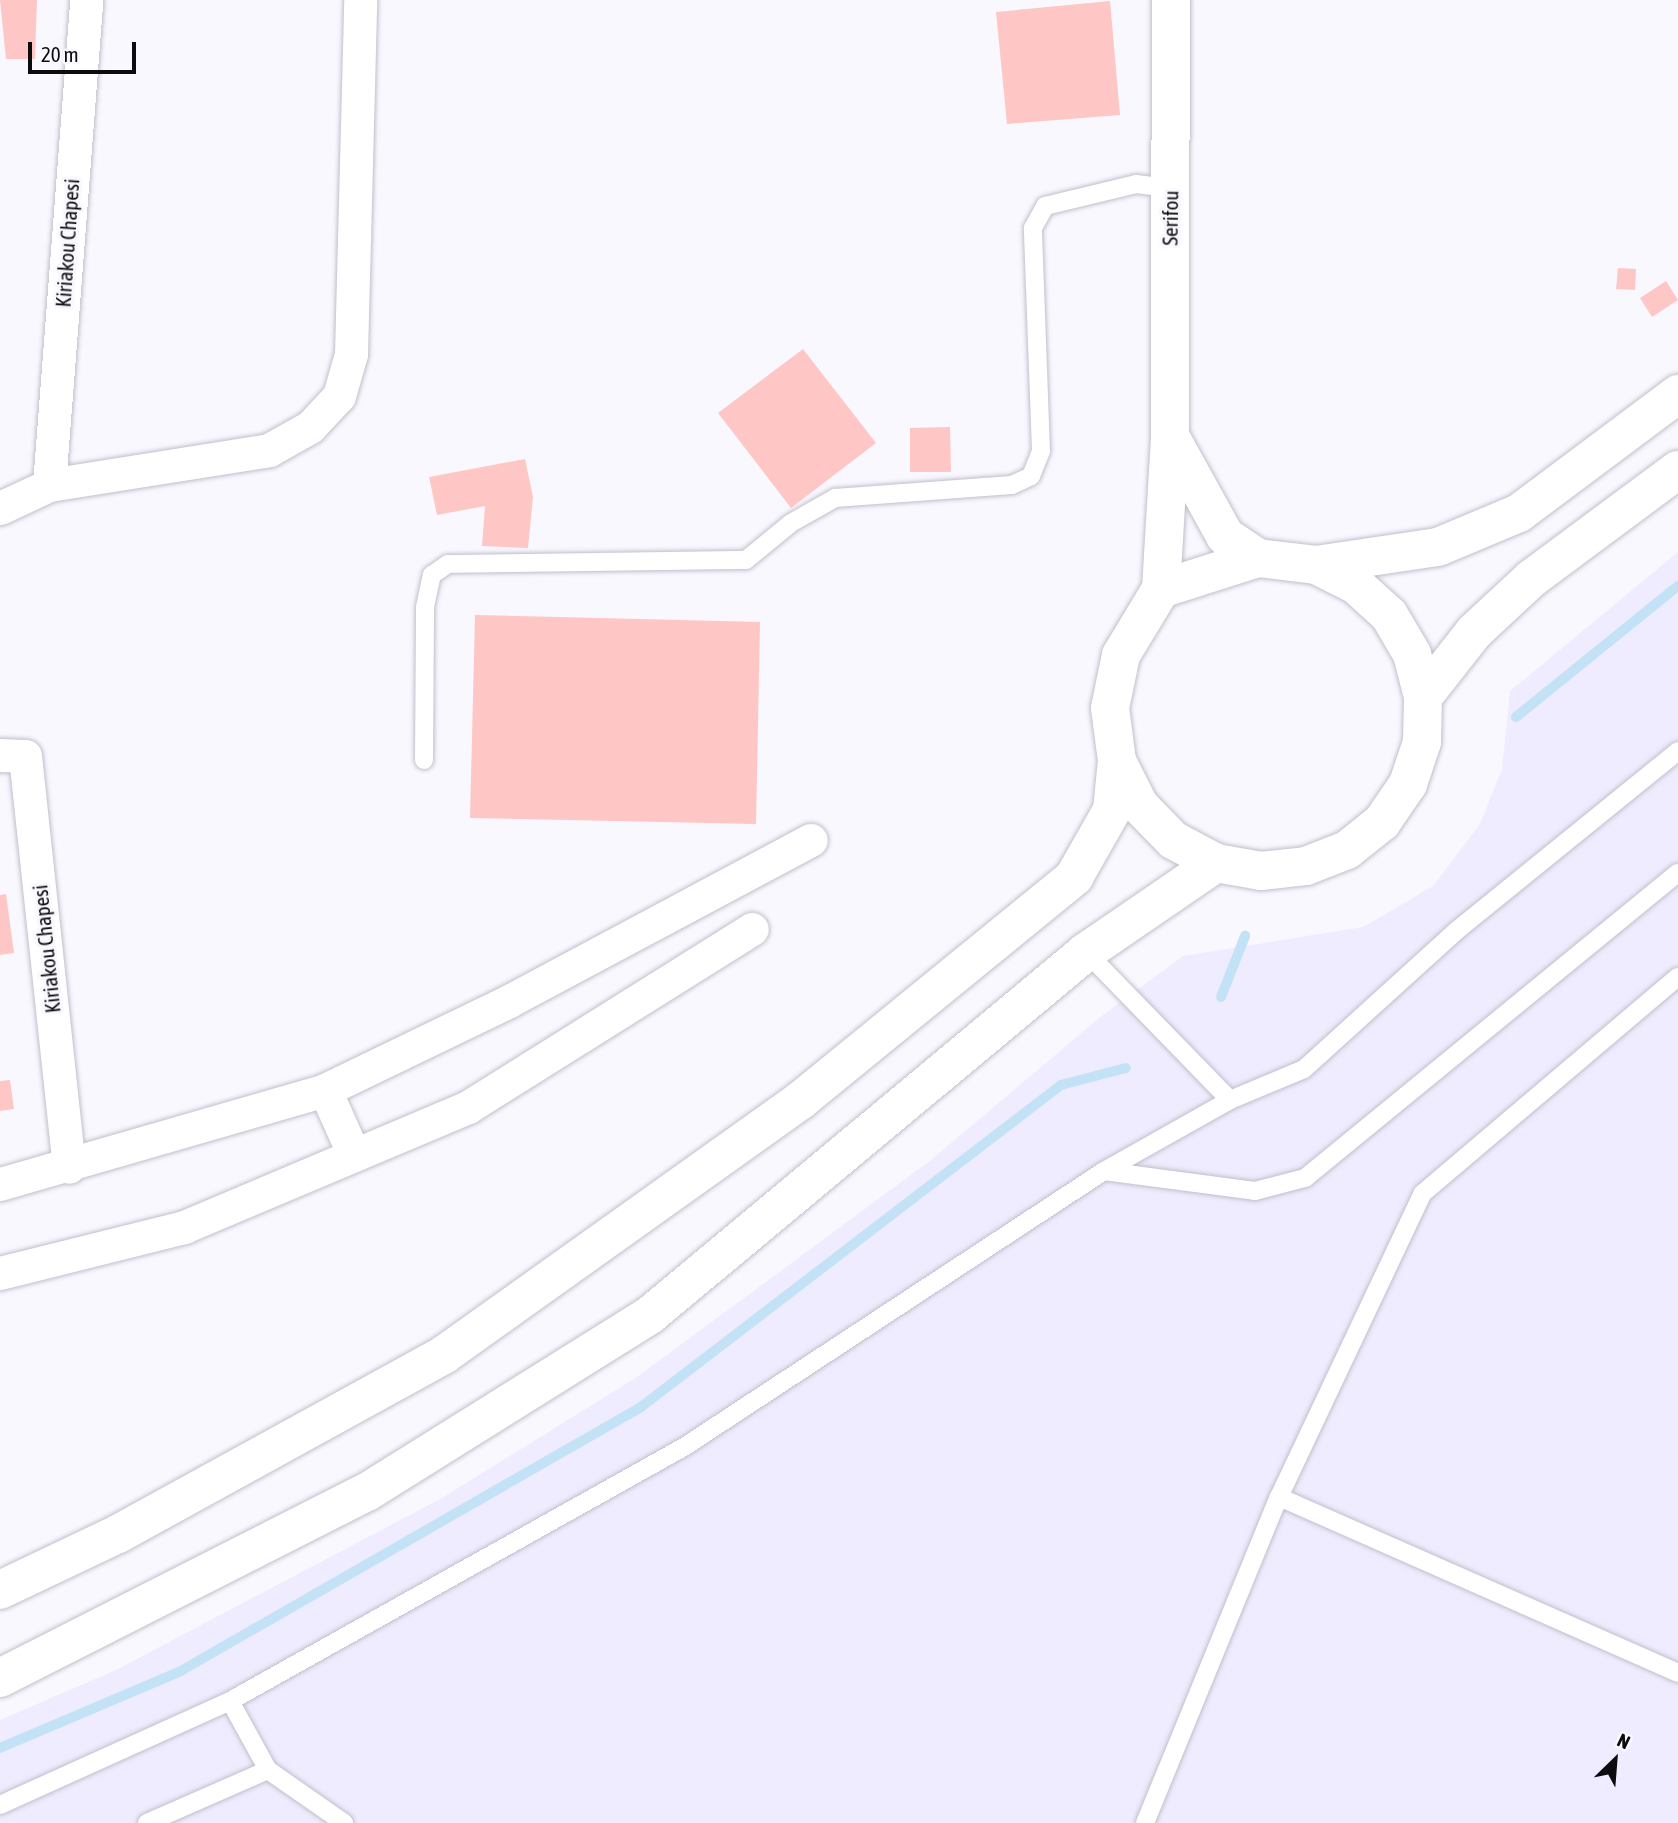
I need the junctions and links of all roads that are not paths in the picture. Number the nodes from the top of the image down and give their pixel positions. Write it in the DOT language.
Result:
graph roads {
  1 [pos="86,0"];
  2 [pos="360,0"];
  3 [pos="1171,0"];
  4 [pos="1170,188"];
  5 [pos="1678,394"];
  6 [pos="1170,437"];
  7 [pos="1678,470"];
  8 [pos="49,485"];
  9 [pos="0,508"];
  10 [pos="1258,558"];
  11 [pos="1316,565"];
  12 [pos="1161,589"];
  13 [pos="1423,697"];
  14 [pos="1678,751"];
  15 [pos="0,755"];
  16 [pos="424,760"];
  17 [pos="1117,761"];
  18 [pos="810,841"];
  19 [pos="1216,863"];
  20 [pos="1678,873"];
  21 [pos="752,929"];
  22 [pos="1086,952"];
  23 [pos="1678,977"];
  24 [pos="325,1090"];
  25 [pos="1230,1100"];
  26 [pos="354,1155"];
  27 [pos="69,1167"];
  28 [pos="1104,1171"];
  29 [pos="0,1184"];
  30 [pos="0,1273"];
  31 [pos="1279,1497"];
  32 [pos="0,1590"];
  33 [pos="1678,1673"];
  34 [pos="0,1678"];
  35 [pos="230,1701"];
  36 [pos="268,1770"];
  37 [pos="0,1805"];
  38 [pos="147,1823"];
  39 [pos="344,1823"];
  40 [pos="1145,1823"];
  1 -- 8 [label="street, Kiriakou Chapesi"];
  2 -- 8 [label="street"];
  3 -- 4 [label="main road, Serifou"];
  4 -- 6 [label="main road, Serifou"];
  4 -- 16 [label="lane"];
  5 -- 11 [label="main road"];
  6 -- 10 [label="main road, Serifou"];
  6 -- 12 [label="main road, Serifou"];
  7 -- 13 [label="main road"];
  8 -- 9 [label="street"];
  10 -- 11 [label="main road"];
  10 -- 12 [label="main road"];
  11 -- 13 [label="main road"];
  12 -- 17 [label="main road"];
  13 -- 19 [label="main road"];
  14 -- 25 [label="lane"];
  15 -- 27 [label="street, Kiriakou Chapesi"];
  17 -- 19 [label="main road"];
  17 -- 32 [label="main road"];
  18 -- 24 [label="street"];
  19 -- 22 [label="main road"];
  20 -- 28 [label="lane"];
  21 -- 26 [label="street"];
  22 -- 25 [label="lane"];
  22 -- 34 [label="main road"];
  23 -- 31 [label="lane"];
  24 -- 26 [label="street"];
  24 -- 27 [label="street"];
  25 -- 28 [label="lane"];
  26 -- 30 [label="street"];
  27 -- 29 [label="street"];
  28 -- 35 [label="lane"];
  31 -- 33 [label="lane"];
  31 -- 40 [label="lane"];
  35 -- 36 [label="lane"];
  35 -- 37 [label="lane"];
  36 -- 38 [label="lane"];
  36 -- 39 [label="lane"];
}
